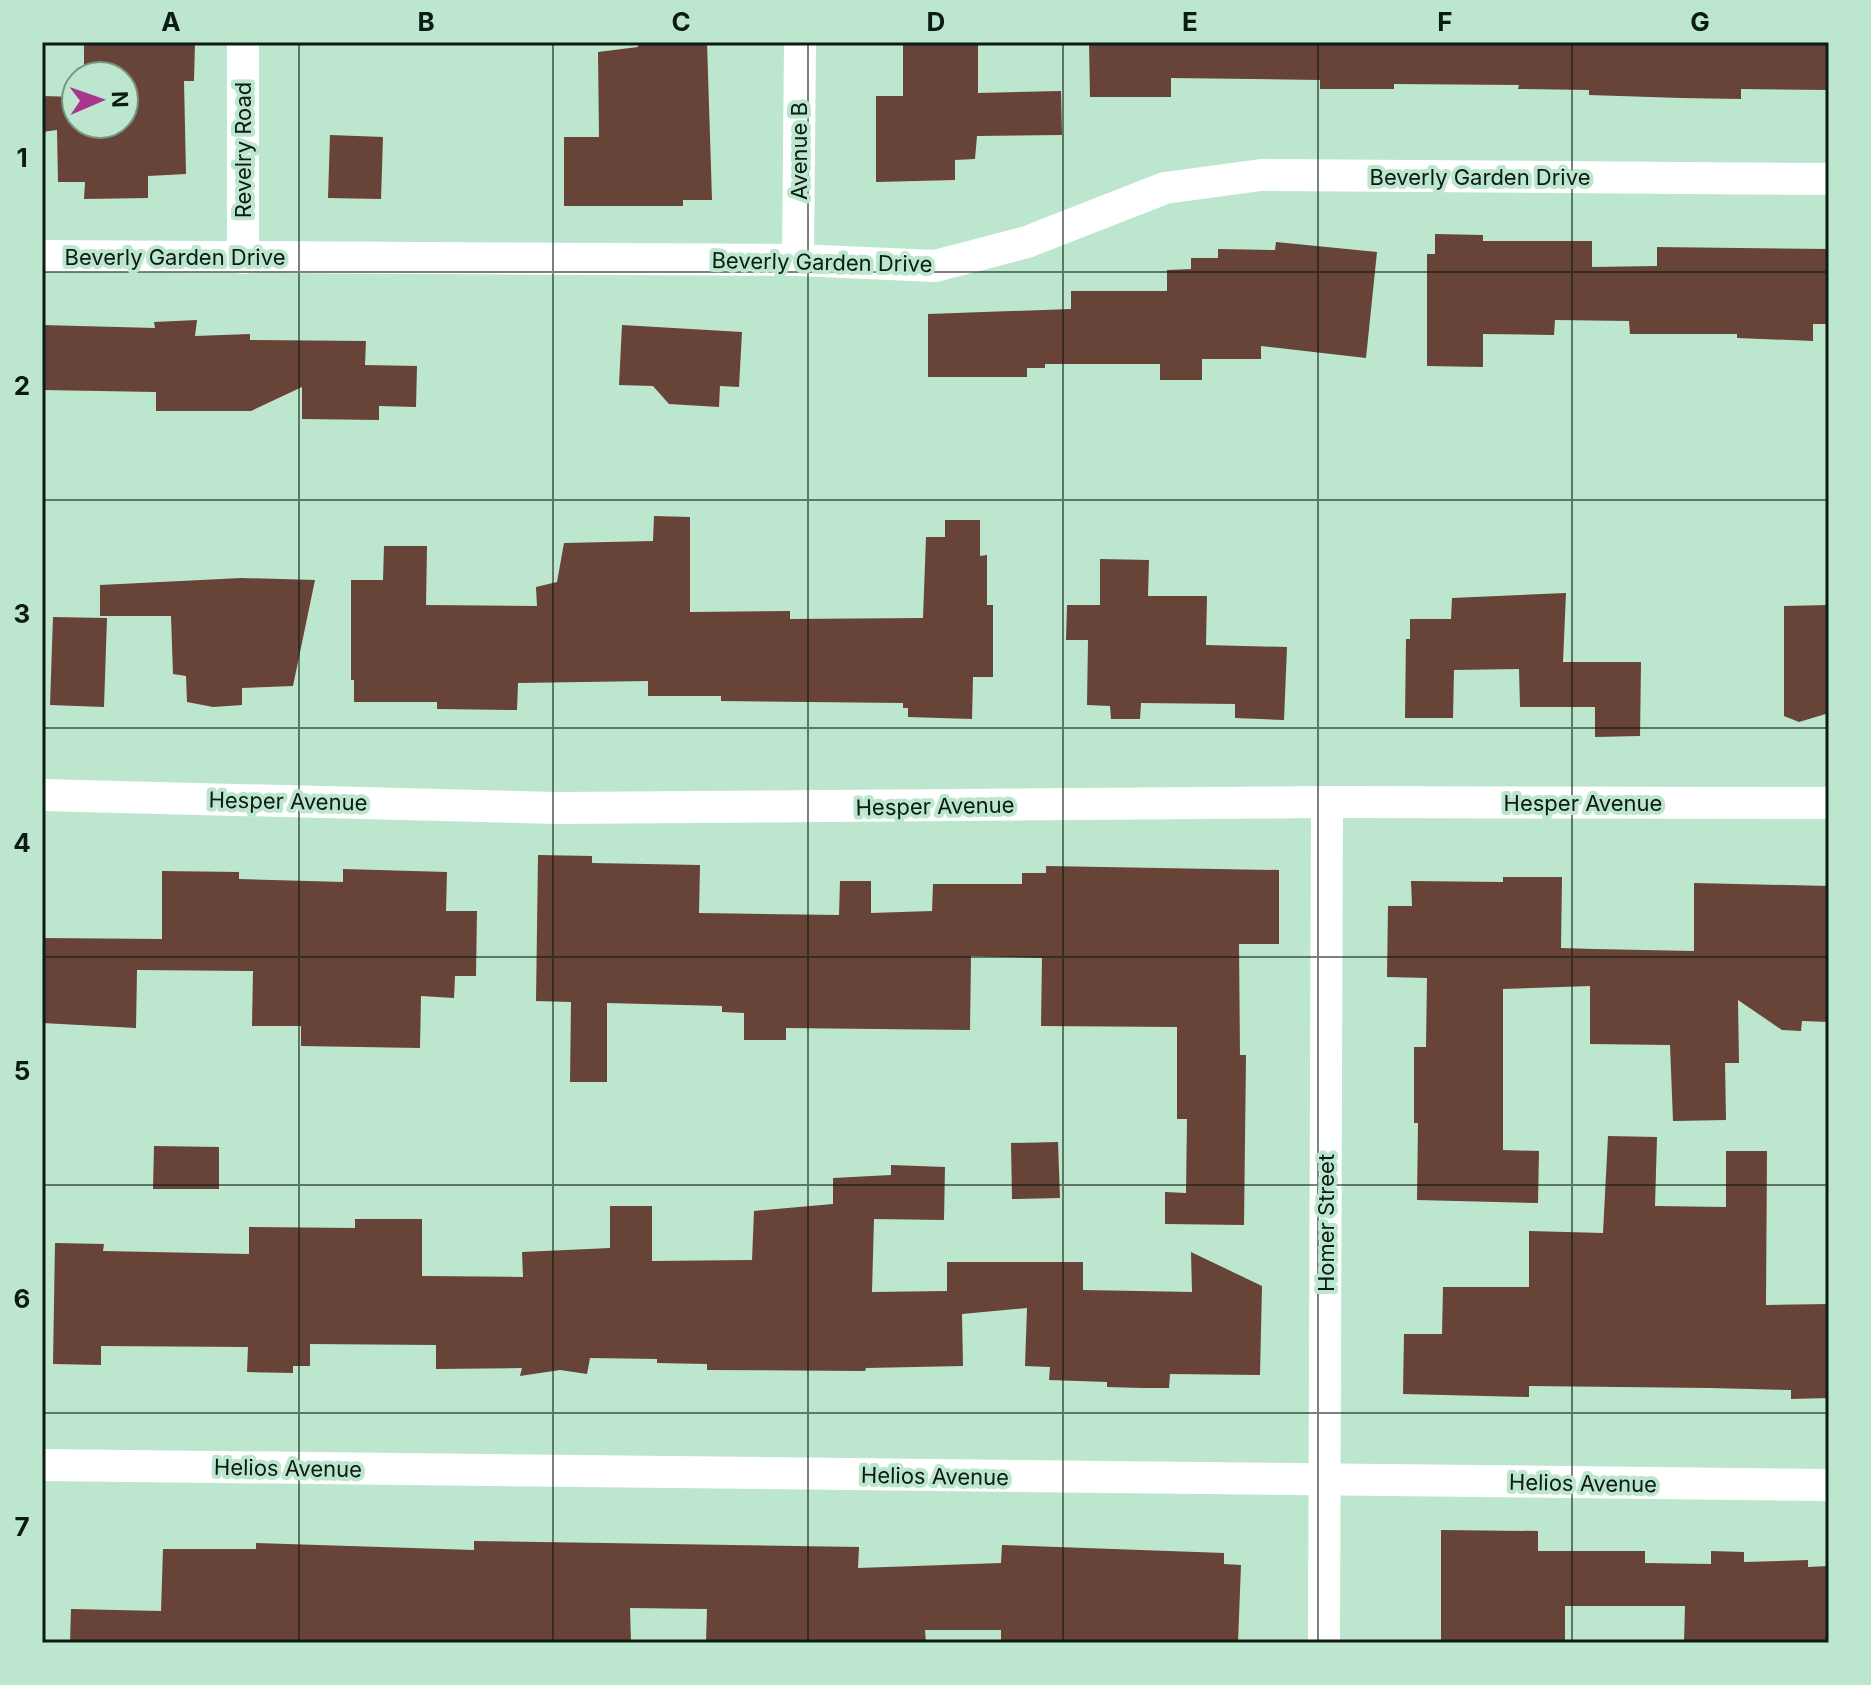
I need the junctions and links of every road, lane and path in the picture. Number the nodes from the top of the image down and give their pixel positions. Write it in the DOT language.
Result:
graph roads {
  1 [pos="243,42"];
  2 [pos="800,42"];
  3 [pos="1829,179"];
  4 [pos="42,256"];
  5 [pos="243,258"];
  6 [pos="798,260"];
  7 [pos="42,795"];
  8 [pos="1327,802"];
  9 [pos="1829,803"];
  10 [pos="42,1465"];
  11 [pos="1326,1480"];
  12 [pos="1829,1485"];
  13 [pos="1324,1643"];
  1 -- 5 [label="street, Revelry Road"];
  2 -- 6 [label="street, Avenue B"];
  3 -- 6 [label="street, Beverly Garden Drive"];
  4 -- 5 [label="street, Beverly Garden Drive"];
  5 -- 6 [label="street, Beverly Garden Drive"];
  7 -- 8 [label="street, Hesper Avenue"];
  8 -- 9 [label="street, Hesper Avenue"];
  8 -- 11 [label="street, Homer Street"];
  10 -- 11 [label="street, Helios Avenue"];
  11 -- 12 [label="street, Helios Avenue"];
  11 -- 13 [label="street, Homer Street"];
}
